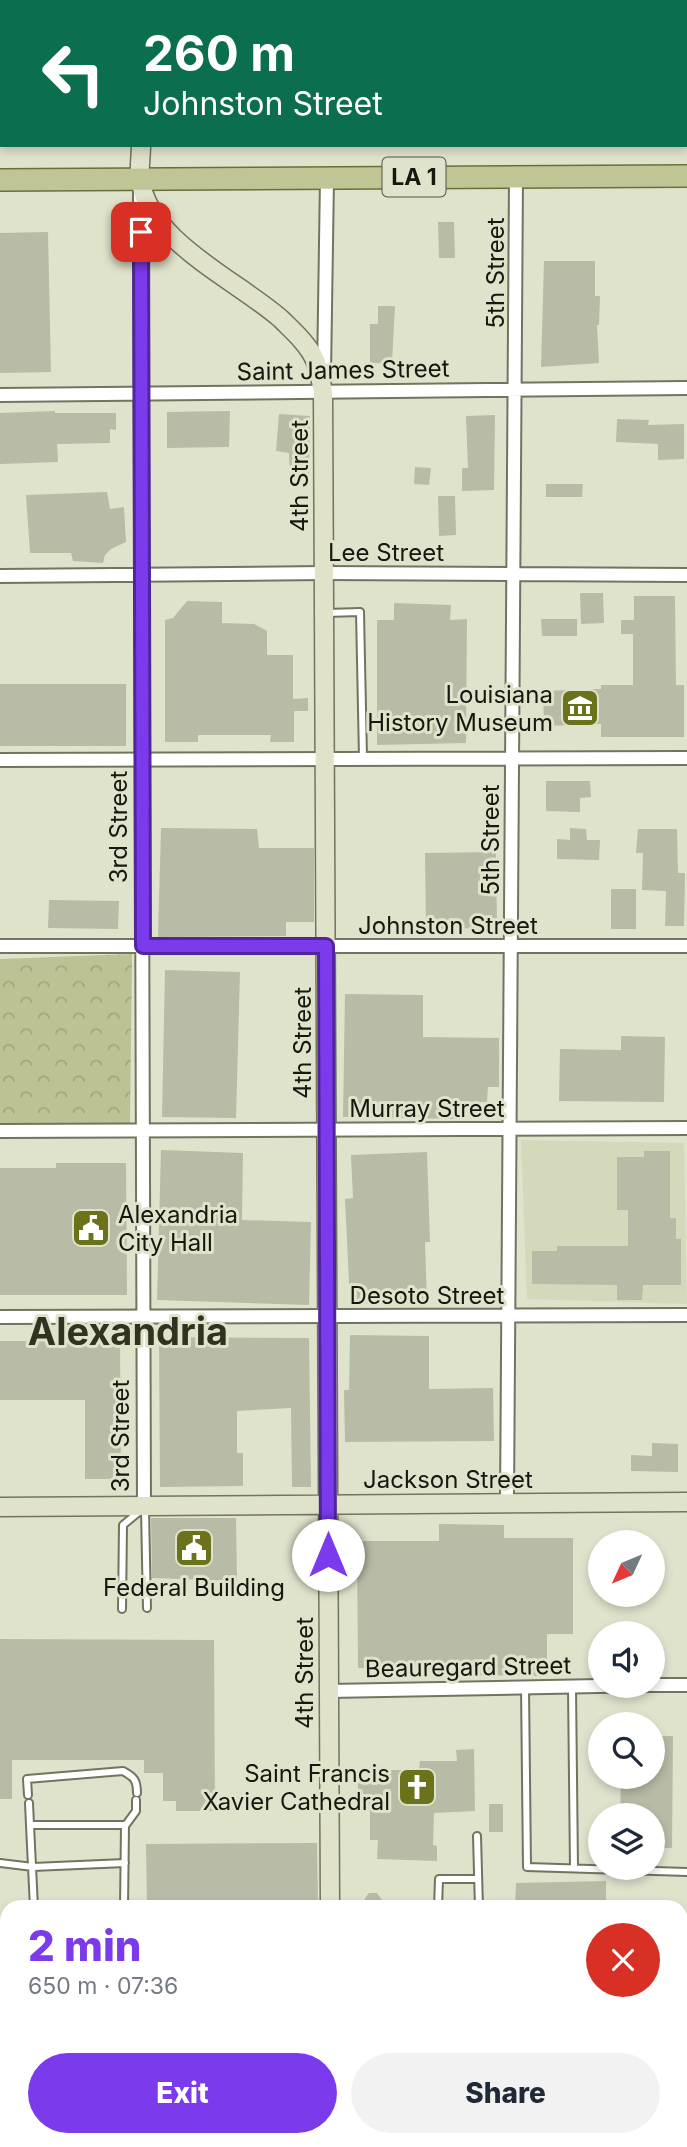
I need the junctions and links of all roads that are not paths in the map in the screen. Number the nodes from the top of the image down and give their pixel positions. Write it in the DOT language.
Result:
graph roads {
  1 [pos="141,147"];
  2 [pos="687,176"];
  3 [pos="516,177"];
  4 [pos="327,178"];
  5 [pos="140,179"];
  6 [pos="0,180"];
  7 [pos="687,388"];
  8 [pos="515,390"];
  9 [pos="323,392"];
  10 [pos="141,393"];
  11 [pos="0,395"];
  12 [pos="324,573"];
  13 [pos="513,574"];
  14 [pos="142,575"];
  15 [pos="687,575"];
  16 [pos="0,576"];
  17 [pos="325,613"];
  18 [pos="363,758"];
  19 [pos="512,758"];
  20 [pos="687,758"];
  21 [pos="325,759"];
  22 [pos="0,760"];
  23 [pos="142,760"];
  24 [pos="0,946"];
  25 [pos="143,946"];
  26 [pos="326,946"];
  27 [pos="511,946"];
  28 [pos="687,946"];
  29 [pos="687,1128"];
  30 [pos="509,1129"];
  31 [pos="0,1130"];
  32 [pos="143,1130"];
  33 [pos="326,1130"];
  34 [pos="508,1315"];
  35 [pos="687,1315"];
  36 [pos="327,1316"];
  37 [pos="0,1317"];
  38 [pos="144,1317"];
  39 [pos="687,1502"];
  40 [pos="507,1503"];
  41 [pos="328,1505"];
  42 [pos="0,1507"];
  43 [pos="145,1508"];
  44 [pos="147,1608"];
  45 [pos="121,1609"];
  46 [pos="665,1685"];
  47 [pos="687,1685"];
  48 [pos="572,1686"];
  49 [pos="588,1686"];
  50 [pos="525,1688"];
  51 [pos="329,1691"];
  52 [pos="30,1825"];
  53 [pos="125,1826"];
  54 [pos="477,1836"];
  55 [pos="0,1857"];
  56 [pos="3,1863"];
  57 [pos="125,1863"];
  58 [pos="33,1867"];
  59 [pos="574,1868"];
  60 [pos="687,1872"];
  61 [pos="478,1879"];
  62 [pos="34,1900"];
  63 [pos="124,1900"];
  64 [pos="330,1900"];
  65 [pos="439,1900"];
  66 [pos="479,1900"];
  1 -- 5 [label="main road, 3rd Street"];
  2 -- 3 [label="main road, LA 1"];
  3 -- 4 [label="main road, LA 1"];
  3 -- 8 [label="street, 5th Street"];
  4 -- 5 [label="main road, LA 1"];
  4 -- 9 [label="street, 4th Street"];
  5 -- 6 [label="main road, LA 1"];
  5 -- 9 [label="main road"];
  5 -- 10 [label="street, 3rd Street"];
  7 -- 8 [label="street, Saint James Street"];
  8 -- 9 [label="street, Saint James Street"];
  8 -- 13 [label="street, 5th Street"];
  9 -- 10 [label="street, Saint James Street"];
  9 -- 12 [label="main road, 4th Street"];
  10 -- 11 [label="street, Saint James Street"];
  10 -- 14 [label="street, 3rd Street"];
  12 -- 13 [label="street, Lee Street"];
  12 -- 14 [label="street, Lee Street"];
  12 -- 17 [label="main road, 4th Street"];
  13 -- 15 [label="street, Lee Street"];
  13 -- 19 [label="street, 5th Street"];
  14 -- 16 [label="street, Lee Street"];
  14 -- 23 [label="street, 3rd Street"];
  17 -- 18 [label="lane"];
  17 -- 21 [label="main road, 4th Street"];
  18 -- 19 [label="street"];
  18 -- 21 [label="street"];
  19 -- 20 [label="street"];
  19 -- 27 [label="street, 5th Street"];
  21 -- 23 [label="street"];
  21 -- 26 [label="main road, 4th Street"];
  22 -- 23 [label="street"];
  23 -- 25 [label="street, 3rd Street"];
  24 -- 25 [label="street, Johnston Street"];
  25 -- 26 [label="street, Johnston Street"];
  25 -- 32 [label="street, 3rd Street"];
  26 -- 27 [label="street, Johnston Street"];
  26 -- 33 [label="main road, 4th Street"];
  27 -- 28 [label="street, Johnston Street"];
  27 -- 30 [label="street, 5th Street"];
  29 -- 30 [label="street, Murray Street"];
  30 -- 33 [label="street, Murray Street"];
  30 -- 34 [label="street, 5th Street"];
  31 -- 32 [label="street, Murray Street"];
  32 -- 33 [label="street, Murray Street"];
  32 -- 38 [label="street, 3rd Street"];
  33 -- 36 [label="main road, 4th Street"];
  34 -- 35 [label="street, Desoto Street"];
  34 -- 36 [label="street, Desoto Street"];
  34 -- 40 [label="street, 5th Street"];
  36 -- 38 [label="street, Desoto Street"];
  36 -- 41 [label="main road, 4th Street"];
  37 -- 38 [label="street, Desoto Street"];
  38 -- 43 [label="street, 3rd Street"];
  39 -- 40 [label="main road, Jackson Street"];
  40 -- 41 [label="main road, Jackson Street"];
  41 -- 43 [label="main road, Jackson Street"];
  41 -- 51 [label="main road, 4th Street"];
  42 -- 43 [label="main road, Jackson Street"];
  43 -- 44 [label="lane"];
  43 -- 45 [label="lane"];
  46 -- 47 [label="street, Beauregard Street"];
  48 -- 49 [label="street, Beauregard Street"];
  48 -- 50 [label="street, Beauregard Street"];
  48 -- 59 [label="lane"];
  50 -- 51 [label="street, Beauregard Street"];
  50 -- 59 [label="lane"];
  51 -- 64 [label="main road, 4th Street"];
  52 -- 53 [label="lane"];
  52 -- 53 [label="lane"];
  52 -- 58 [label="lane"];
  53 -- 57 [label="lane"];
  54 -- 61 [label="lane"];
  55 -- 56 [label="lane"];
  56 -- 58 [label="lane"];
  57 -- 58 [label="lane"];
  57 -- 63 [label="lane"];
  58 -- 62 [label="lane"];
  59 -- 60 [label="lane"];
  61 -- 65 [label="lane"];
  61 -- 66 [label="lane"];
}
